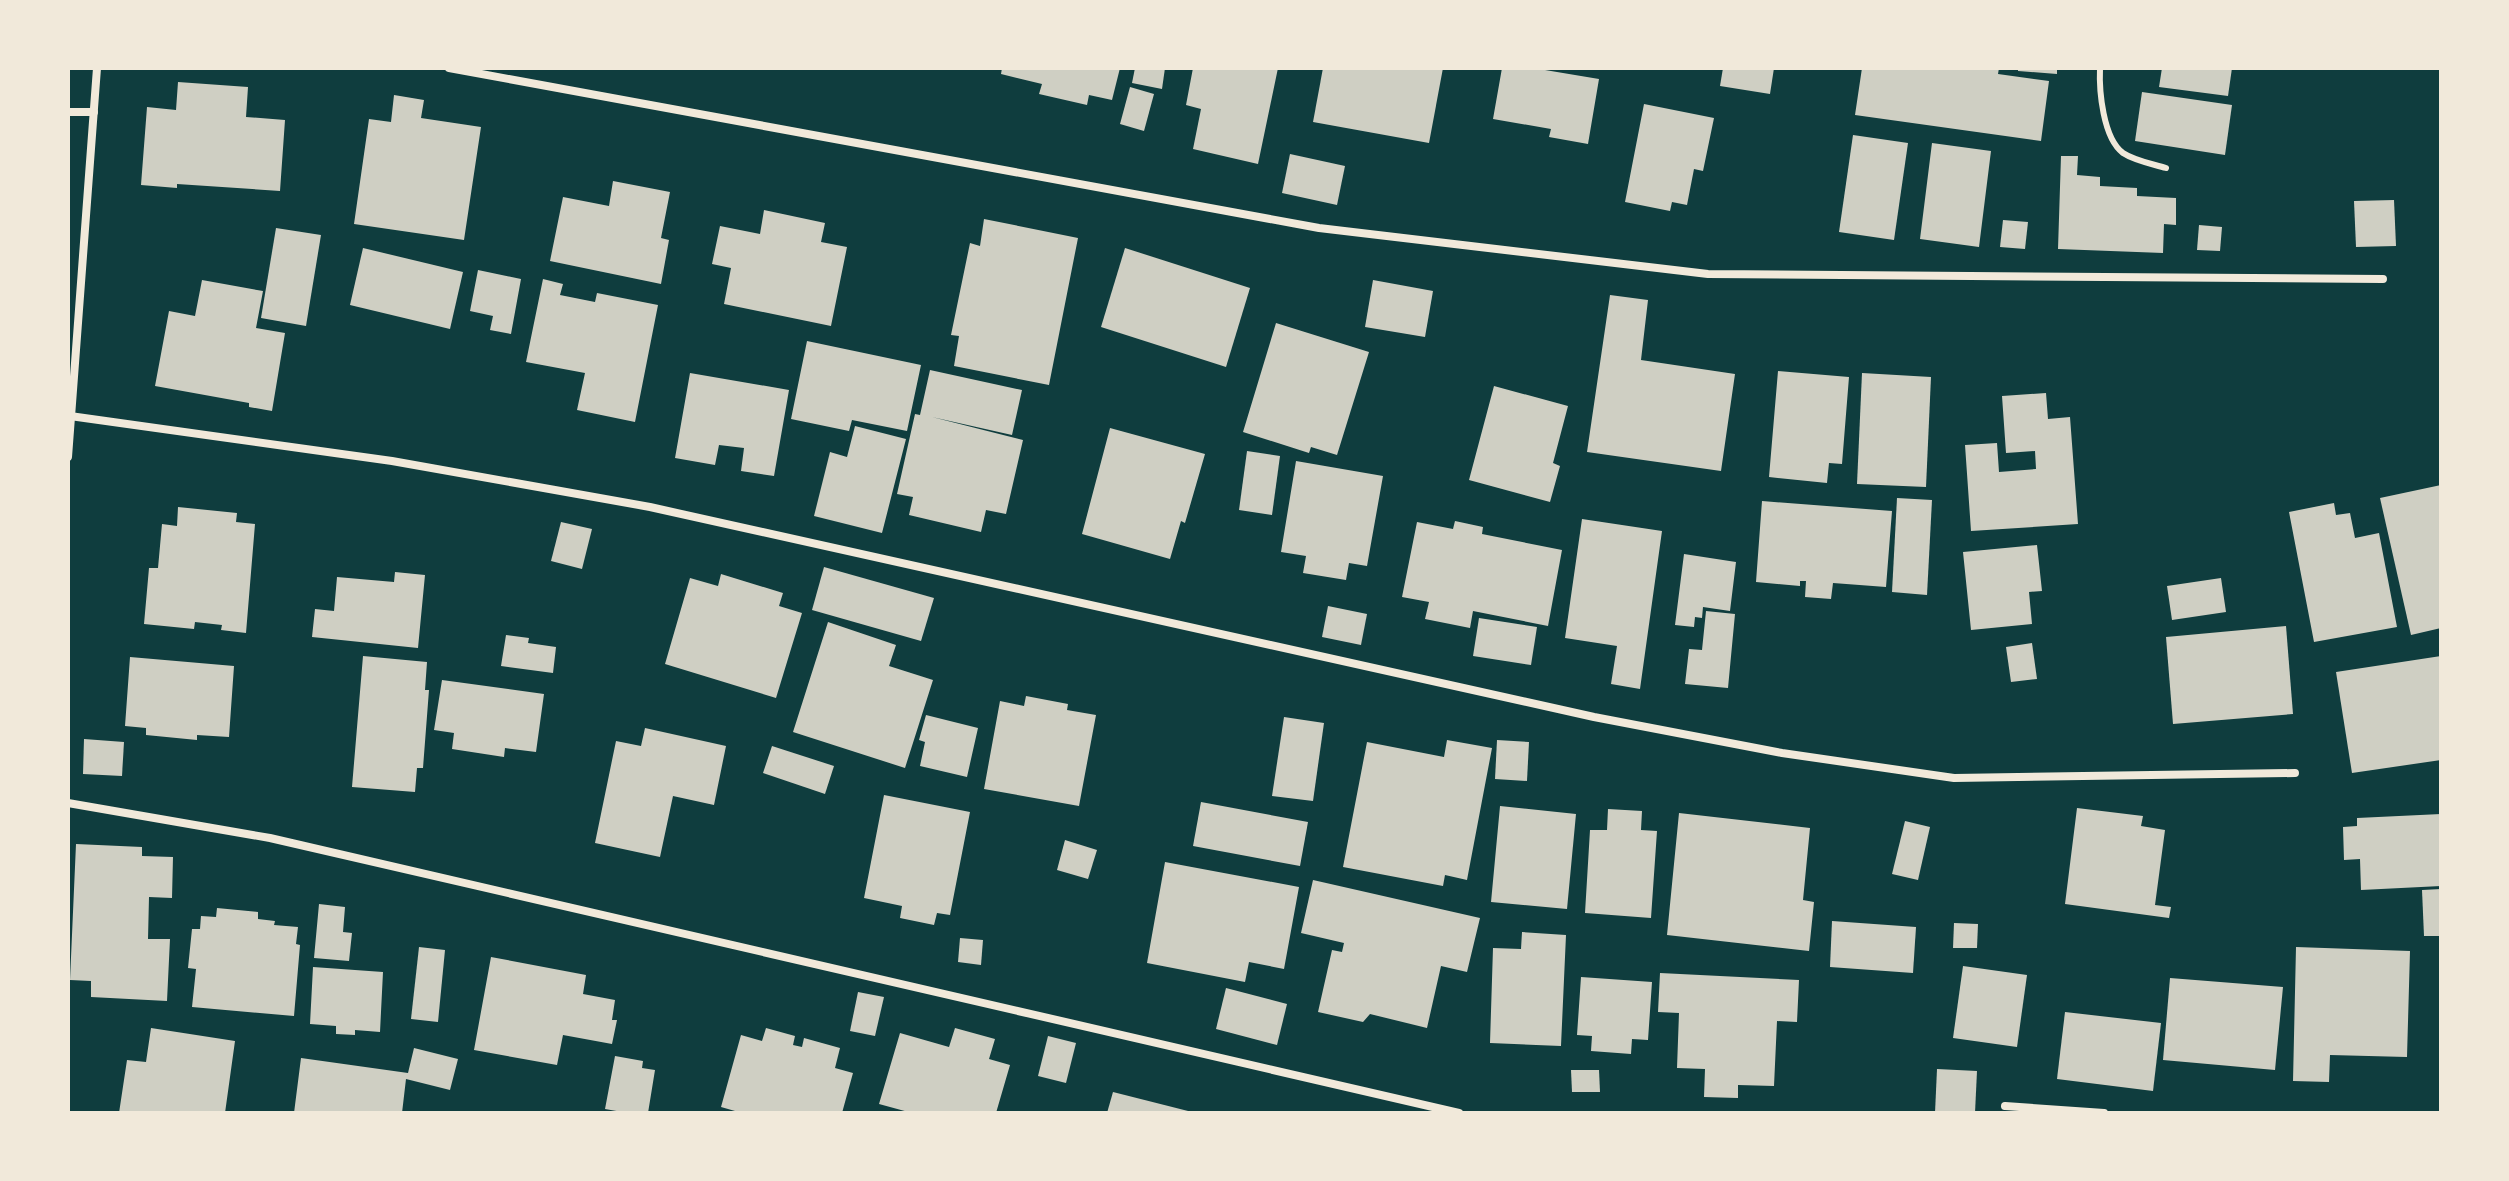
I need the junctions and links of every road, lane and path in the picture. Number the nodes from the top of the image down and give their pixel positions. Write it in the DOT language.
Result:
graph roads {
  1 [pos="97,68"];
  2 [pos="449,68"];
  3 [pos="2100,68"];
  4 [pos="68,112"];
  5 [pos="94,112"];
  6 [pos="2166,168"];
  7 [pos="2383,279"];
  8 [pos="70,416"];
  9 [pos="68,457"];
  10 [pos="2295,773"];
  11 [pos="68,803"];
  12 [pos="2005,1106"];
  13 [pos="1459,1113"];
  14 [pos="2104,1113"];
  1 -- 5 [label="street"];
  2 -- 7 [label="street"];
  3 -- 6 [label="lane"];
  4 -- 5 [label="street"];
  5 -- 8 [label="street"];
  8 -- 9 [label="street"];
  8 -- 10 [label="street"];
  11 -- 13 [label="street"];
  12 -- 14 [label="street"];
}
